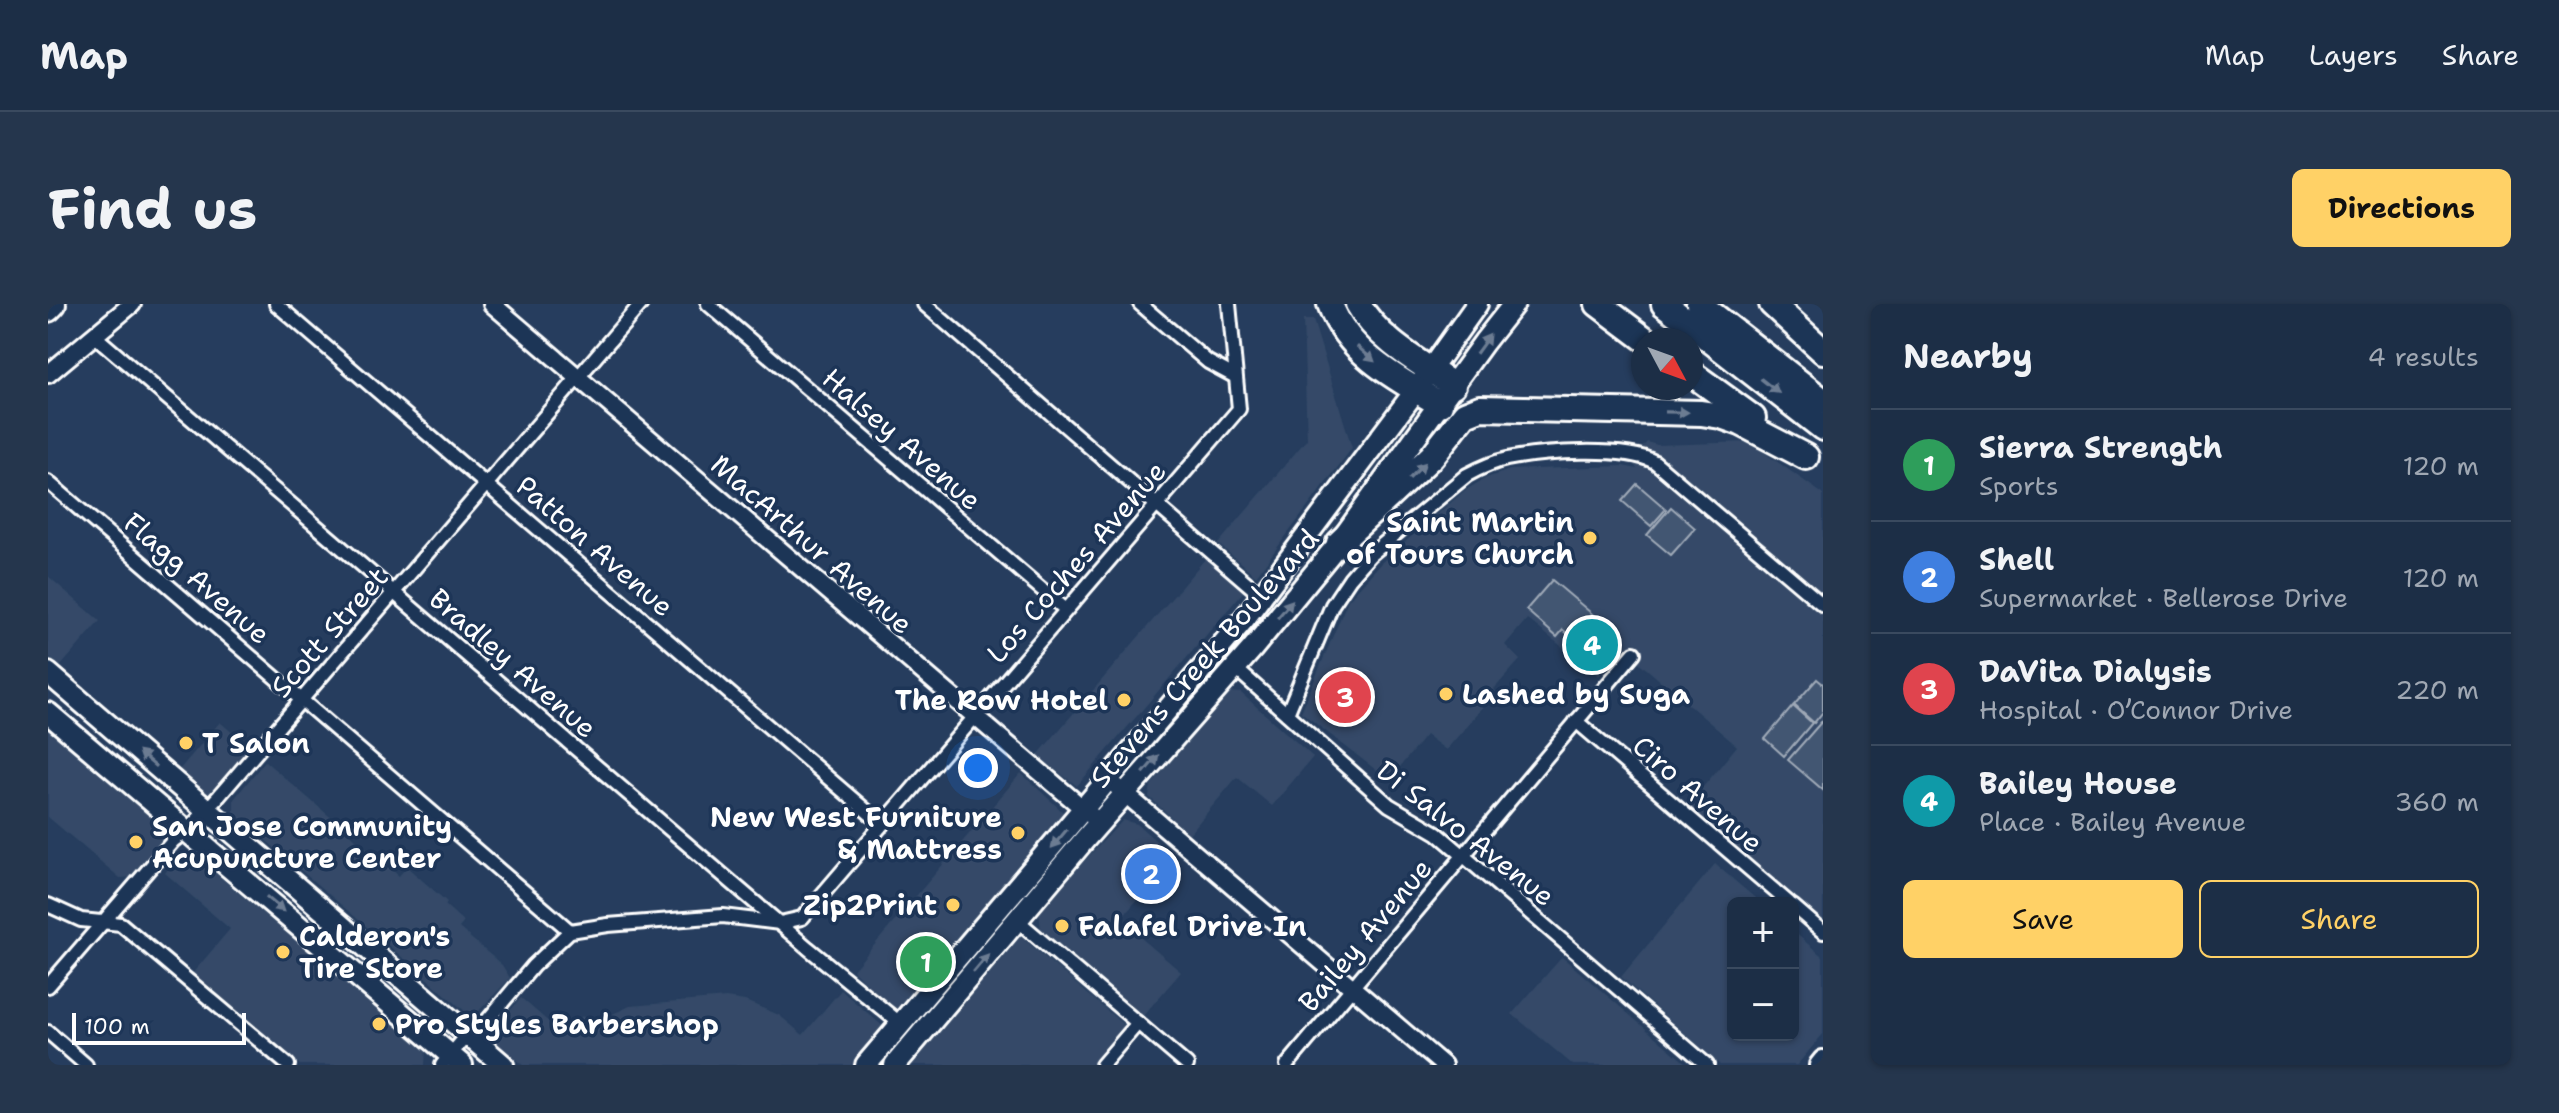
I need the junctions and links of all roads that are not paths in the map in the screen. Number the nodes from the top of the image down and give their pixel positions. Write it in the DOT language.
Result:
graph roads {
  1 [pos="53,304"];
  2 [pos="132,304"];
  3 [pos="276,304"];
  4 [pos="492,304"];
  5 [pos="641,304"];
  6 [pos="708,304"];
  7 [pos="924,304"];
  8 [pos="1140,304"];
  9 [pos="1229,304"];
  10 [pos="1330,304"];
  11 [pos="1358,304"];
  12 [pos="1477,304"];
  13 [pos="1514,304"];
  14 [pos="1598,304"];
  15 [pos="1664,304"];
  16 [pos="1699,304"];
  17 [pos="1772,304"];
  18 [pos="1788,304"];
  19 [pos="48,309"];
  20 [pos="1631,329"];
  21 [pos="95,336"];
  22 [pos="1815,343"];
  23 [pos="1431,369"];
  24 [pos="48,374"];
  25 [pos="1234,376"];
  26 [pos="578,378"];
  27 [pos="1703,382"];
  28 [pos="1416,390"];
  29 [pos="1446,394"];
  30 [pos="1823,401"];
  31 [pos="1823,428"];
  32 [pos="1814,463"];
  33 [pos="48,482"];
  34 [pos="486,485"];
  35 [pos="1157,505"];
  36 [pos="1339,543"];
  37 [pos="394,593"];
  38 [pos="1262,596"];
  39 [pos="1823,605"];
  40 [pos="1066,610"];
  41 [pos="1245,618"];
  42 [pos="1634,653"];
  43 [pos="1234,667"];
  44 [pos="48,673"];
  45 [pos="302,700"];
  46 [pos="48,713"];
  47 [pos="1287,714"];
  48 [pos="974,717"];
  49 [pos="1576,721"];
  50 [pos="1117,787"];
  51 [pos="206,809"];
  52 [pos="1092,816"];
  53 [pos="883,825"];
  54 [pos="188,830"];
  55 [pos="1463,855"];
  56 [pos="1782,897"];
  57 [pos="48,905"];
  58 [pos="1799,912"];
  59 [pos="1017,920"];
  60 [pos="104,921"];
  61 [pos="780,923"];
  62 [pos="570,931"];
  63 [pos="1823,932"];
  64 [pos="956,961"];
  65 [pos="48,986"];
  66 [pos="1353,987"];
  67 [pos="1138,1023"];
  68 [pos="902,1025"];
  69 [pos="48,1032"];
  70 [pos="467,1035"];
  71 [pos="920,1036"];
  72 [pos="1823,1060"];
  73 [pos="452,1062"];
  74 [pos="86,1065"];
  75 [pos="288,1065"];
  76 [pos="503,1065"];
  77 [pos="866,1065"];
  78 [pos="895,1065"];
  79 [pos="1102,1065"];
  80 [pos="1187,1065"];
  81 [pos="1287,1065"];
  82 [pos="1443,1065"];
  83 [pos="1707,1065"];
  84 [pos="1819,1065"];
  1 -- 19 [label="highway"];
  2 -- 21 [label="street"];
  3 -- 34 [label="street, Patton Avenue"];
  4 -- 26 [label="street, MacArthur Avenue"];
  5 -- 26 [label="street, Scott Street"];
  6 -- 40 [label="street, Halsey Avenue"];
  7 -- 35 [label="street"];
  8 -- 25 [label="street"];
  9 -- 25 [label="street, Los Coches Avenue"];
  10 -- 28 [label="highway, one-way"];
  11 -- 23 [label="highway"];
  12 -- 23 [label="main road, Stevens Creek Boulevard"];
  29 -- 13 [label="main road, Stevens Creek Boulevard, one-way"];
  14 -- 20 [label="highway"];
  15 -- 31 [label="highway, one-way"];
  16 -- 30 [label="highway"];
  17 -- 22 [label="highway"];
  18 -- 22 [label="highway"];
  21 -- 24 [label="street"];
  21 -- 37 [label="street, Bradley Avenue"];
  23 -- 28 [label="main road, Stevens Creek Boulevard"];
  23 -- 29 [label="highway"];
  25 -- 35 [label="street, Los Coches Avenue"];
  26 -- 34 [label="street, Scott Street"];
  26 -- 48 [label="street, MacArthur Avenue"];
  27 -- 32 [label="highway"];
  28 -- 29 [label="highway"];
  28 -- 38 [label="main road, Stevens Creek Boulevard"];
  29 -- 36 [label="main road, Stevens Creek Boulevard"];
  36 -- 32 [label="highway, one-way"];
  33 -- 45 [label="street, Flagg Avenue"];
  34 -- 37 [label="street, Scott Street"];
  34 -- 53 [label="street, Patton Avenue"];
  35 -- 38 [label="street"];
  35 -- 40 [label="street, Los Coches Avenue"];
  43 -- 36 [label="main road, Stevens Creek Boulevard, one-way"];
  37 -- 45 [label="street, Scott Street"];
  37 -- 61 [label="street, Bradley Avenue"];
  38 -- 41 [label="main road, Stevens Creek Boulevard"];
  39 -- 47 [label="street"];
  40 -- 48 [label="street, Los Coches Avenue"];
  41 -- 43 [label="main road"];
  41 -- 50 [label="main road, Stevens Creek Boulevard"];
  42 -- 49 [label="street, Bailey Avenue"];
  43 -- 47 [label="street, Di Salvo Avenue"];
  50 -- 43 [label="main road, Stevens Creek Boulevard, one-way"];
  51 -- 44 [label="main road, one-way"];
  45 -- 51 [label="street, Scott Street"];
  45 -- 62 [label="street, Flagg Avenue"];
  46 -- 54 [label="main road"];
  47 -- 55 [label="street, Di Salvo Avenue"];
  48 -- 52 [label="street, MacArthur Avenue"];
  48 -- 53 [label="street, Los Coches Avenue"];
  49 -- 55 [label="street, Bailey Avenue"];
  49 -- 56 [label="street, Ciro Avenue"];
  50 -- 52 [label="main road, Stevens Creek Boulevard"];
  50 -- 66 [label="street"];
  51 -- 54 [label="street, Scott Street"];
  51 -- 70 [label="main road"];
  52 -- 59 [label="main road, Stevens Creek Boulevard"];
  52 -- 64 [label="main road, Stevens Creek Boulevard, one-way"];
  53 -- 61 [label="street, Los Coches Avenue"];
  54 -- 60 [label="street, Scott Street"];
  54 -- 73 [label="main road, one-way"];
  55 -- 66 [label="street, Bailey Avenue"];
  55 -- 83 [label="street, Di Salvo Avenue"];
  57 -- 60 [label="street"];
  58 -- 63 [label="street, Ciro Avenue"];
  59 -- 67 [label="street"];
  71 -- 59 [label="main road, Stevens Creek Boulevard, one-way"];
  60 -- 65 [label="street, Scott Street"];
  60 -- 75 [label="street"];
  61 -- 62 [label="street"];
  61 -- 68 [label="street, Bradley Avenue"];
  62 -- 70 [label="street"];
  64 -- 68 [label="main road, Stevens Creek Boulevard"];
  64 -- 71 [label="main road, Stevens Creek Boulevard"];
  66 -- 81 [label="street, Bailey Avenue"];
  66 -- 82 [label="street"];
  67 -- 79 [label="street"];
  67 -- 80 [label="street"];
  68 -- 77 [label="main road, Stevens Creek Boulevard"];
  69 -- 74 [label="street"];
  70 -- 73 [label="street"];
  70 -- 76 [label="main road"];
  71 -- 78 [label="main road, Stevens Creek Boulevard"];
  72 -- 84 [label="main road"];
}
